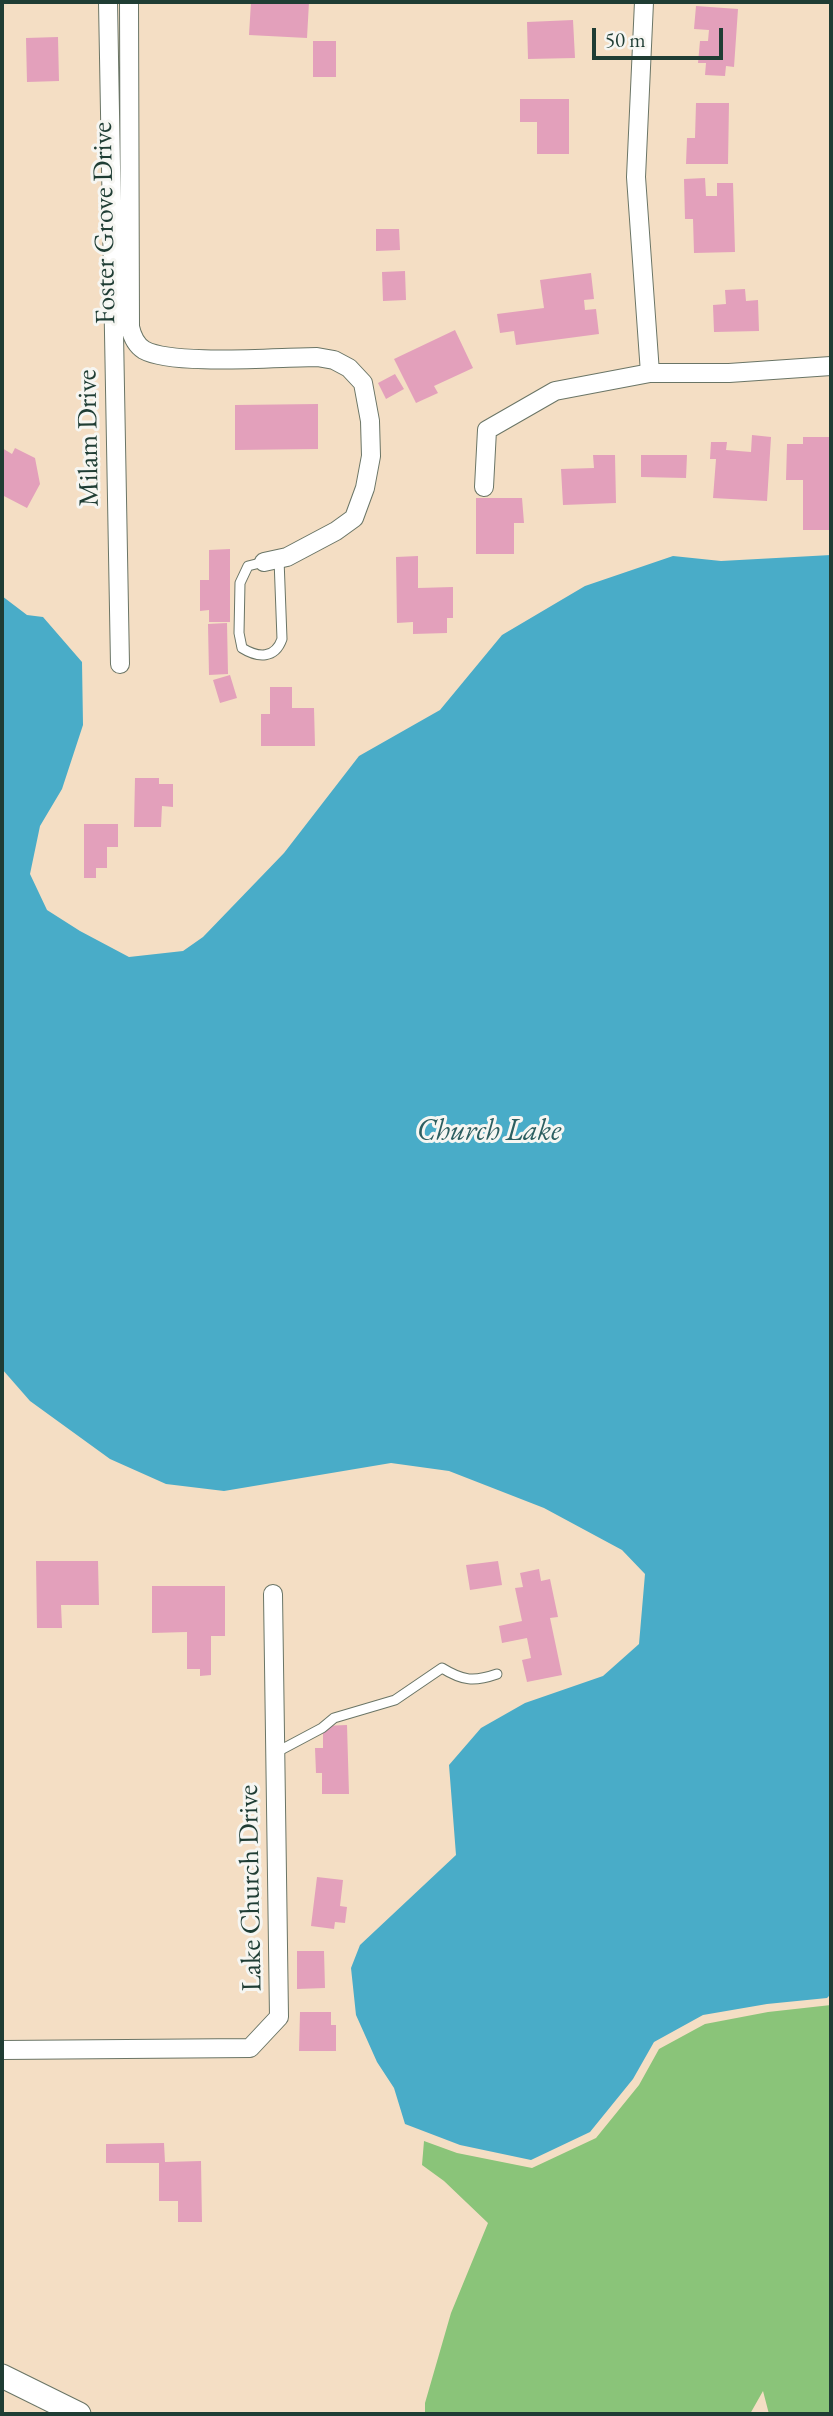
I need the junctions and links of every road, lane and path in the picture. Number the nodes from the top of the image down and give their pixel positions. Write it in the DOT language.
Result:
graph roads {
  1 [pos="108,2"];
  2 [pos="129,2"];
  3 [pos="644,2"];
  4 [pos="831,366"];
  5 [pos="650,373"];
  6 [pos="484,487"];
  7 [pos="271,560"];
  8 [pos="120,663"];
  9 [pos="273,1594"];
  10 [pos="497,1674"];
  11 [pos="275,1753"];
  12 [pos="2,2050"];
  13 [pos="2,2376"];
  14 [pos="79,2414"];
  1 -- 8 [label="street, Milam Drive"];
  2 -- 7 [label="street, Foster Grove Drive"];
  3 -- 5 [label="street"];
  4 -- 5 [label="street"];
  5 -- 6 [label="street"];
  7 -- 7 [label="lane"];
  9 -- 11 [label="street, Lake Church Drive"];
  10 -- 11 [label="lane"];
  11 -- 12 [label="street, Lake Church Drive"];
  13 -- 14 [label="street"];
}
